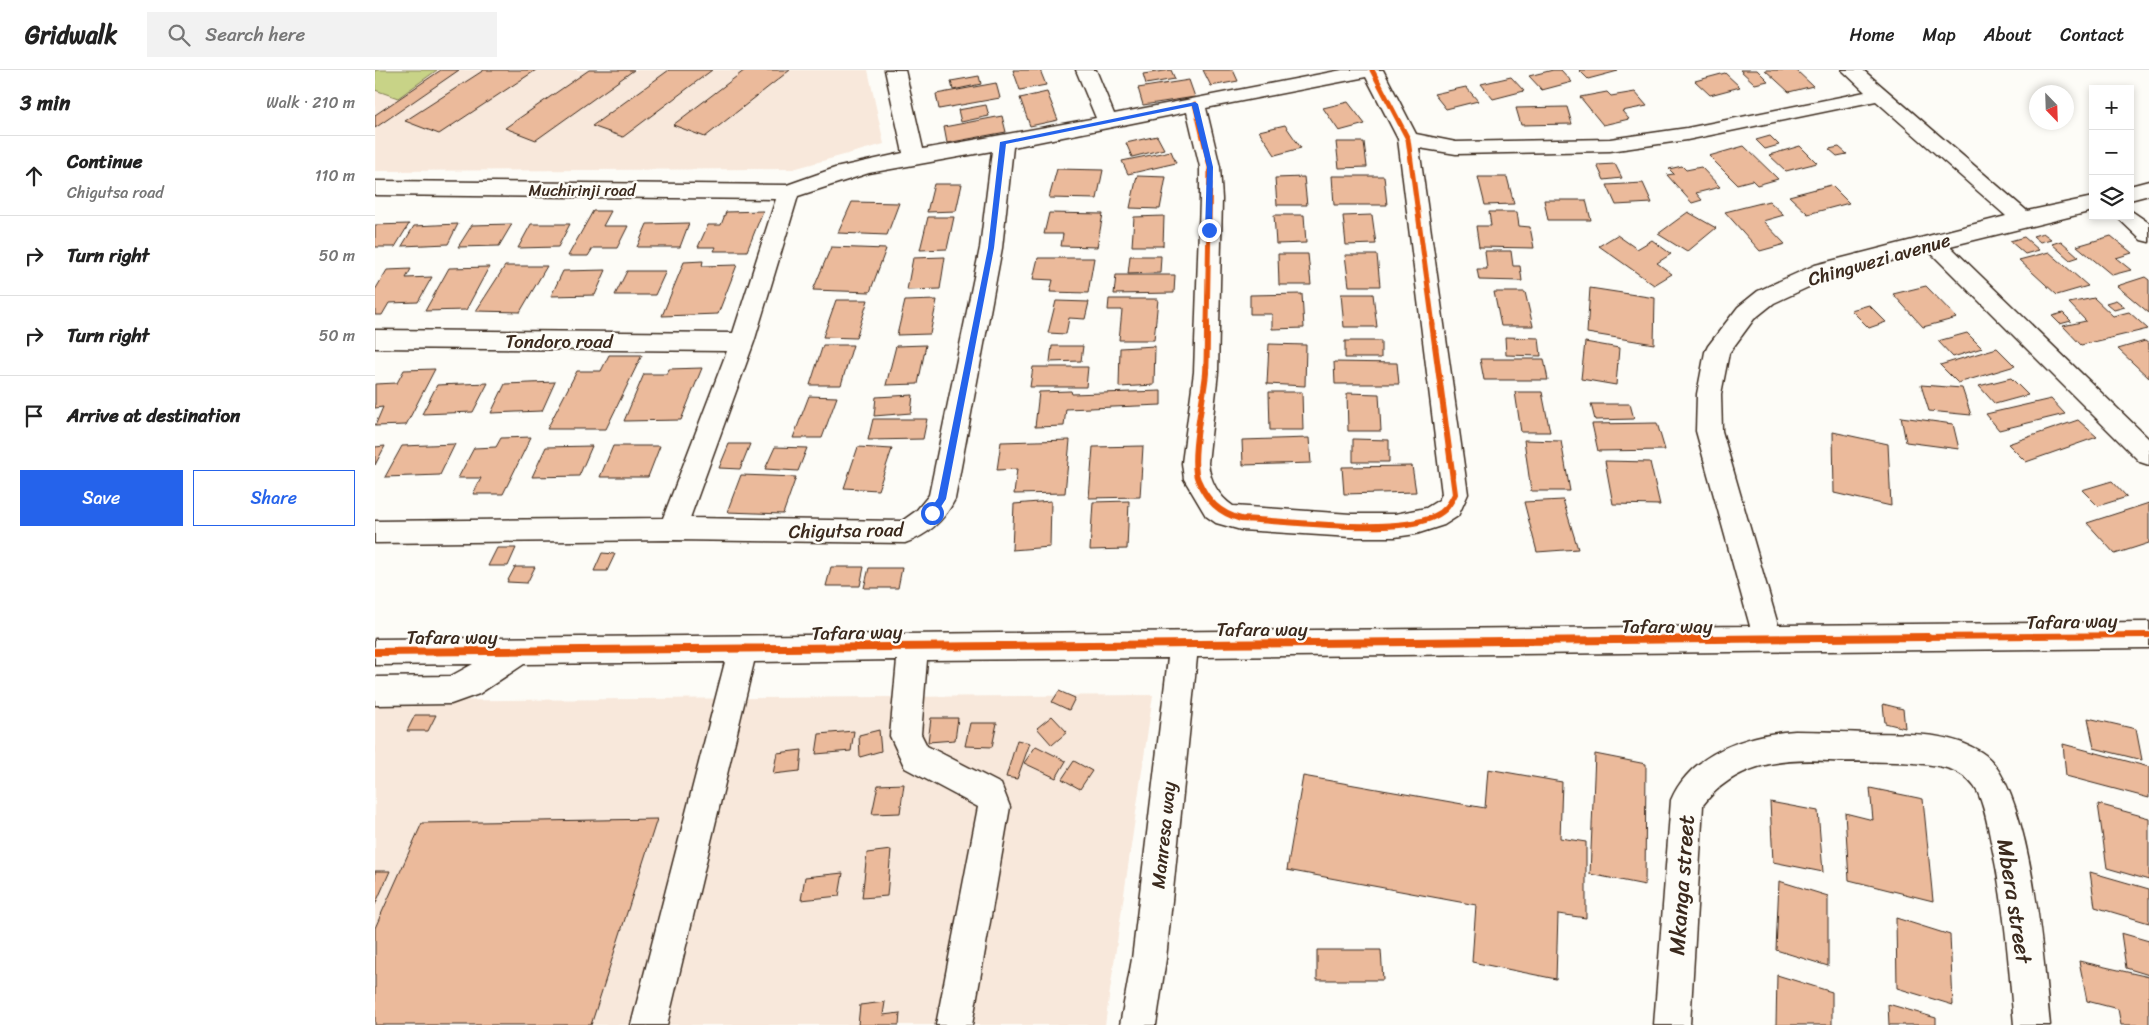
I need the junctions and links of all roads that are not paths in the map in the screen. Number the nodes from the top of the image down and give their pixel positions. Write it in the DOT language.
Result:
graph roads {
  1 [pos="895,70"];
  2 [pos="1086,70"];
  3 [pos="1373,70"];
  4 [pos="1852,70"];
  5 [pos="1283,77"];
  6 [pos="1879,96"];
  7 [pos="1195,104"];
  8 [pos="1107,121"];
  9 [pos="1408,139"];
  10 [pos="1003,142"];
  11 [pos="914,156"];
  12 [pos="375,188"];
  13 [pos="2149,188"];
  14 [pos="789,192"];
  15 [pos="2134,192"];
  16 [pos="2089,205"];
  17 [pos="2023,219"];
  18 [pos="2132,220"];
  19 [pos="2149,235"];
  20 [pos="1934,243"];
  21 [pos="375,339"];
  22 [pos="742,342"];
  23 [pos="2149,455"];
  24 [pos="672,529"];
  25 [pos="375,532"];
  26 [pos="2149,635"];
  27 [pos="1768,640"];
  28 [pos="1184,644"];
  29 [pos="913,646"];
  30 [pos="743,648"];
  31 [pos="519,651"];
  32 [pos="375,652"];
  33 [pos="375,691"];
  34 [pos="1987,779"];
  35 [pos="649,1025"];
  36 [pos="954,1025"];
  37 [pos="1138,1025"];
  38 [pos="1672,1025"];
  39 [pos="2033,1025"];
  1 -- 11 [label="street"];
  2 -- 8 [label="street"];
  3 -- 5 [label="street"];
  3 -- 9 [label="street"];
  4 -- 6 [label="street"];
  5 -- 7 [label="street"];
  6 -- 9 [label="street"];
  6 -- 17 [label="street"];
  7 -- 8 [label="street"];
  7 -- 9 [label="street"];
  8 -- 10 [label="street"];
  10 -- 11 [label="street"];
  10 -- 24 [label="street, Chigutsa road"];
  11 -- 14 [label="street"];
  12 -- 14 [label="street, Muchirinji road"];
  13 -- 15 [label="street"];
  14 -- 22 [label="street"];
  16 -- 17 [label="street, Chingwezi avenue"];
  17 -- 20 [label="street, Chingwezi avenue"];
  18 -- 19 [label="street"];
  20 -- 23 [label="street"];
  20 -- 27 [label="street, Chingwezi avenue"];
  21 -- 22 [label="street, Tondoro road"];
  22 -- 24 [label="street"];
  24 -- 25 [label="street, Chigutsa road"];
  26 -- 27 [label="street, Tafara way"];
  27 -- 28 [label="street, Tafara way"];
  28 -- 29 [label="street, Tafara way"];
  28 -- 37 [label="street, Manresa way"];
  29 -- 30 [label="street, Tafara way"];
  29 -- 36 [label="street"];
  30 -- 31 [label="street, Tafara way"];
  30 -- 35 [label="street"];
  31 -- 32 [label="street, Tafara way"];
  31 -- 33 [label="street"];
  34 -- 38 [label="street, Mkanga street"];
  34 -- 39 [label="street, Mbera street"];
}
